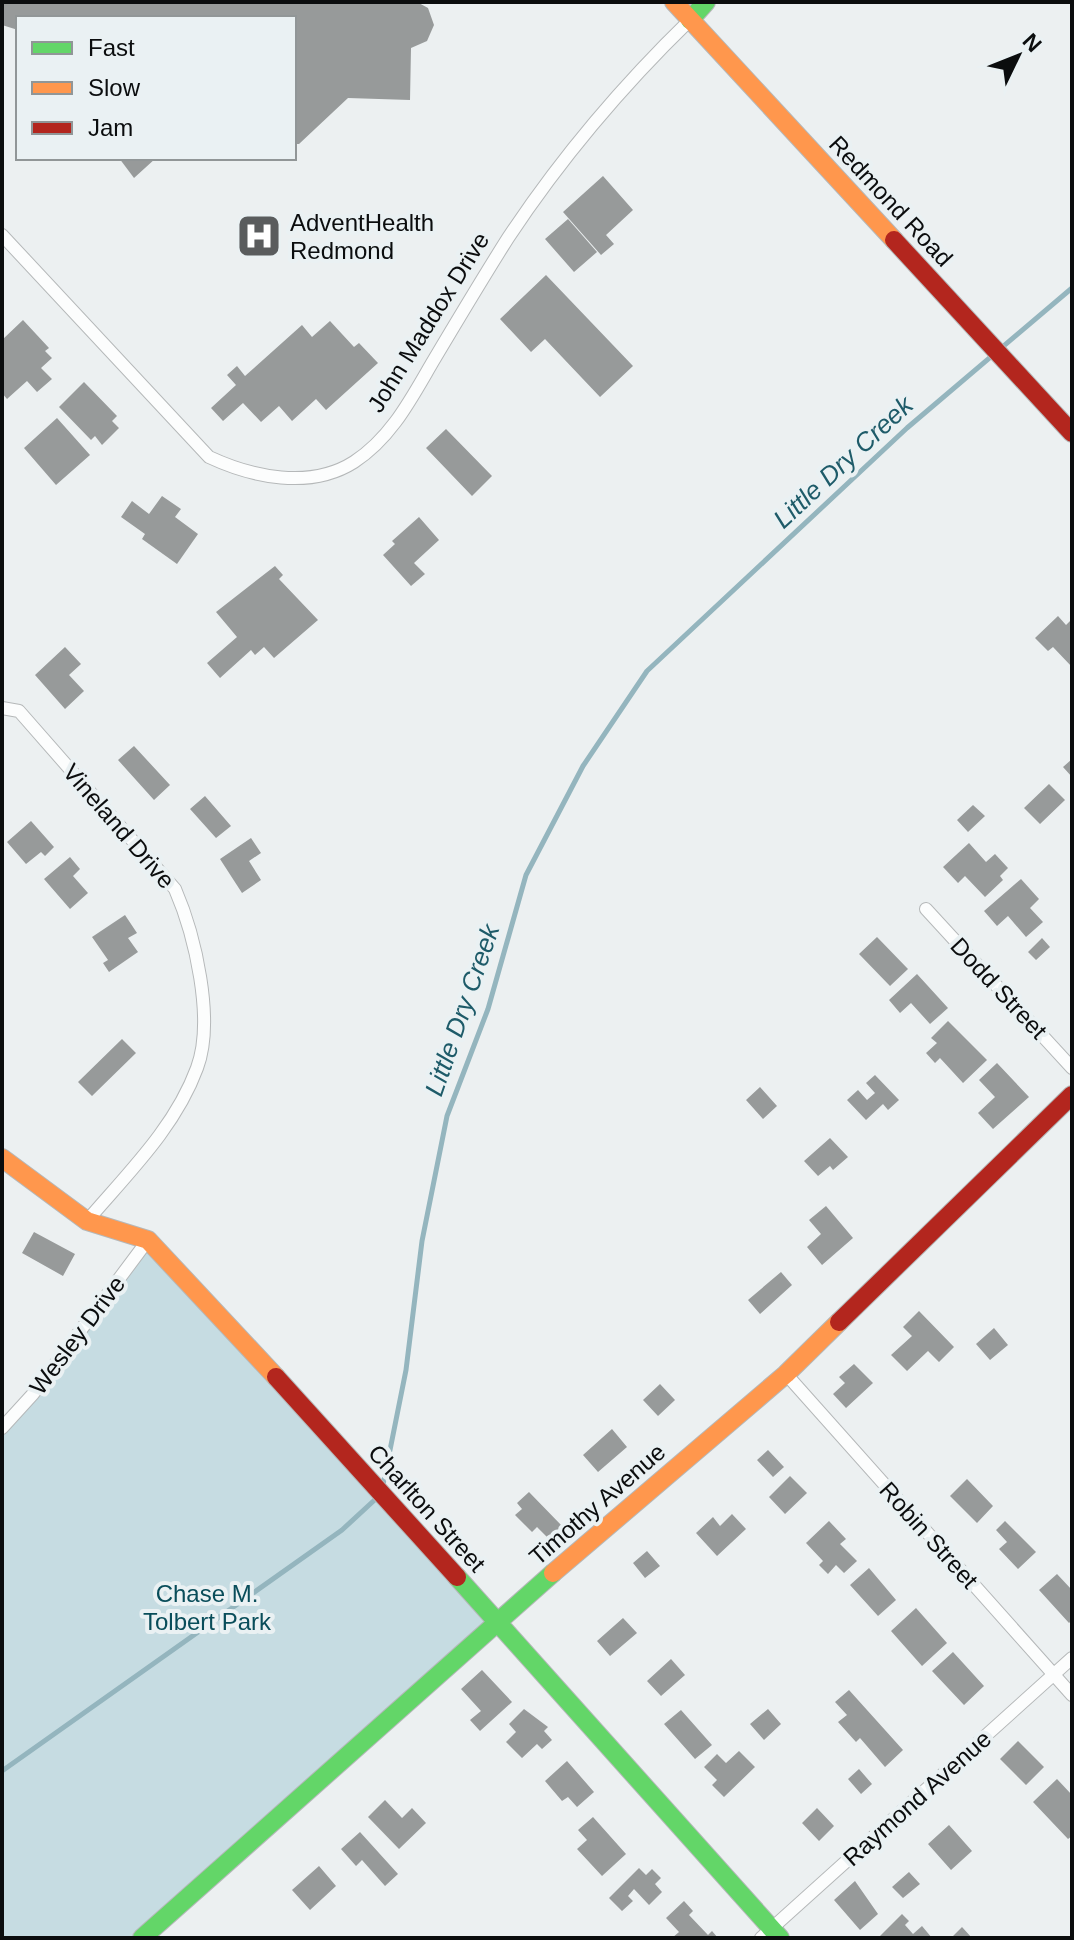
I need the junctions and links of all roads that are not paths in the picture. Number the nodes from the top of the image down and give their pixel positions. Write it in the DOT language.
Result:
graph roads {
  1 [pos="674,2"];
  2 [pos="706,2"];
  3 [pos="690,20"];
  4 [pos="2,235"];
  5 [pos="1072,433"];
  6 [pos="2,708"];
  7 [pos="926,909"];
  8 [pos="1072,1068"];
  9 [pos="1072,1095"];
  10 [pos="2,1158"];
  11 [pos="87,1221"];
  12 [pos="148,1240"];
  13 [pos="786,1374"];
  14 [pos="2,1428"];
  15 [pos="496,1622"];
  16 [pos="1072,1658"];
  17 [pos="1053,1675"];
  18 [pos="1072,1695"];
  19 [pos="770,1935"];
  20 [pos="146,1937"];
  1 -- 3 [label="street, Redmond Road"];
  2 -- 3 [label="street, John Maddox Drive"];
  3 -- 4 [label="street, John Maddox Drive"];
  3 -- 5 [label="street, Redmond Road"];
  6 -- 11 [label="street, Vineland Drive"];
  7 -- 8 [label="street, Dodd Street"];
  9 -- 13 [label="street, Timothy Avenue"];
  10 -- 11 [label="street"];
  11 -- 12 [label="street"];
  12 -- 14 [label="street, Wesley Drive"];
  12 -- 15 [label="street, Charlton Street"];
  13 -- 15 [label="street, Timothy Avenue"];
  13 -- 17 [label="street, Robin Street"];
  15 -- 19 [label="street, Charlton Street"];
  15 -- 20 [label="street, Timothy Avenue"];
  16 -- 17 [label="street, Raymond Avenue"];
  17 -- 18 [label="street, Robin Street"];
  17 -- 19 [label="street, Raymond Avenue"];
}
